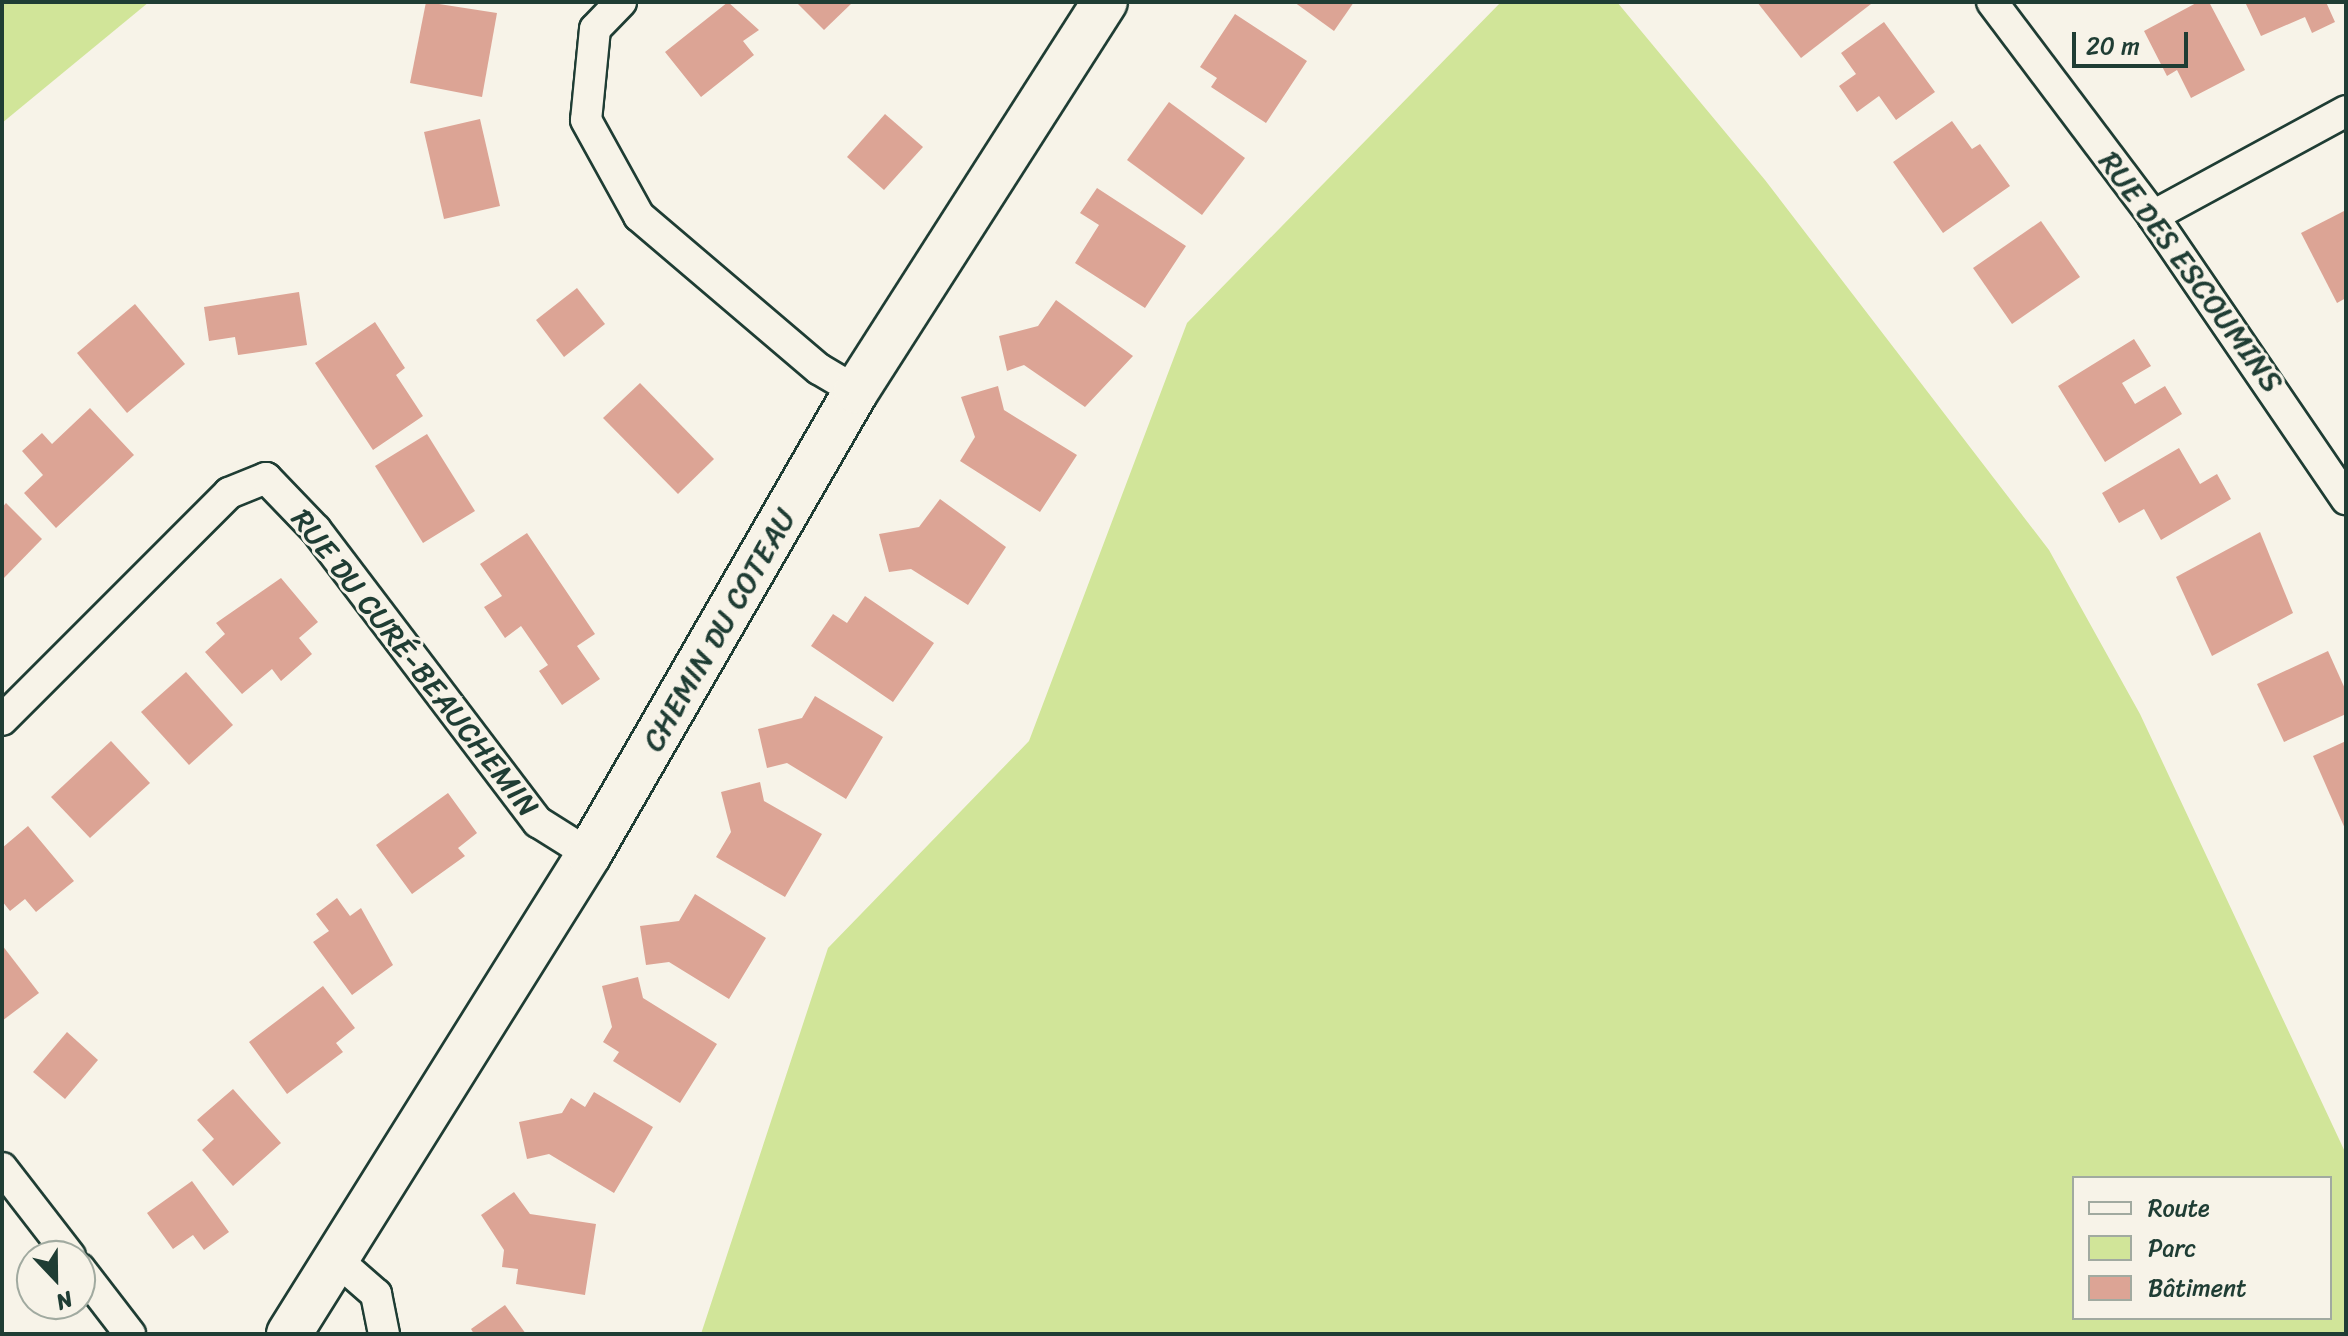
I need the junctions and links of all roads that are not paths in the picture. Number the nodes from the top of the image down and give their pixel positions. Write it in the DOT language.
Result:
graph roads {
  1 [pos="621,2"];
  2 [pos="1105,2"];
  3 [pos="1992,2"];
  4 [pos="2008,2"];
  5 [pos="2029,49"];
  6 [pos="2346,111"];
  7 [pos="2153,216"];
  8 [pos="856,391"];
  9 [pos="2346,499"];
  10 [pos="2,720"];
  11 [pos="589,854"];
  12 [pos="2,1168"];
  13 [pos="58,1240"];
  14 [pos="337,1260"];
  15 [pos="96,1290"];
  16 [pos="130,1334"];
  17 [pos="289,1334"];
  18 [pos="384,1334"];
  1 -- 8 [label="street"];
  2 -- 8 [label="street, CHEMIN DU COTEAU"];
  3 -- 5 [label="street, RUE DES ESCOUMINS"];
  4 -- 5 [label="street, RUE DES ESCOUMINS"];
  5 -- 7 [label="street, RUE DES ESCOUMINS"];
  6 -- 7 [label="street"];
  7 -- 9 [label="street, RUE DES ESCOUMINS"];
  8 -- 11 [label="street, CHEMIN DU COTEAU"];
  10 -- 11 [label="street, RUE DU CURÉ-BEAUCHEMIN"];
  11 -- 14 [label="street, CHEMIN DU COTEAU"];
  12 -- 13 [label="street"];
  14 -- 17 [label="street, CHEMIN DU COTEAU"];
  14 -- 18 [label="street"];
  15 -- 16 [label="street"];
}
